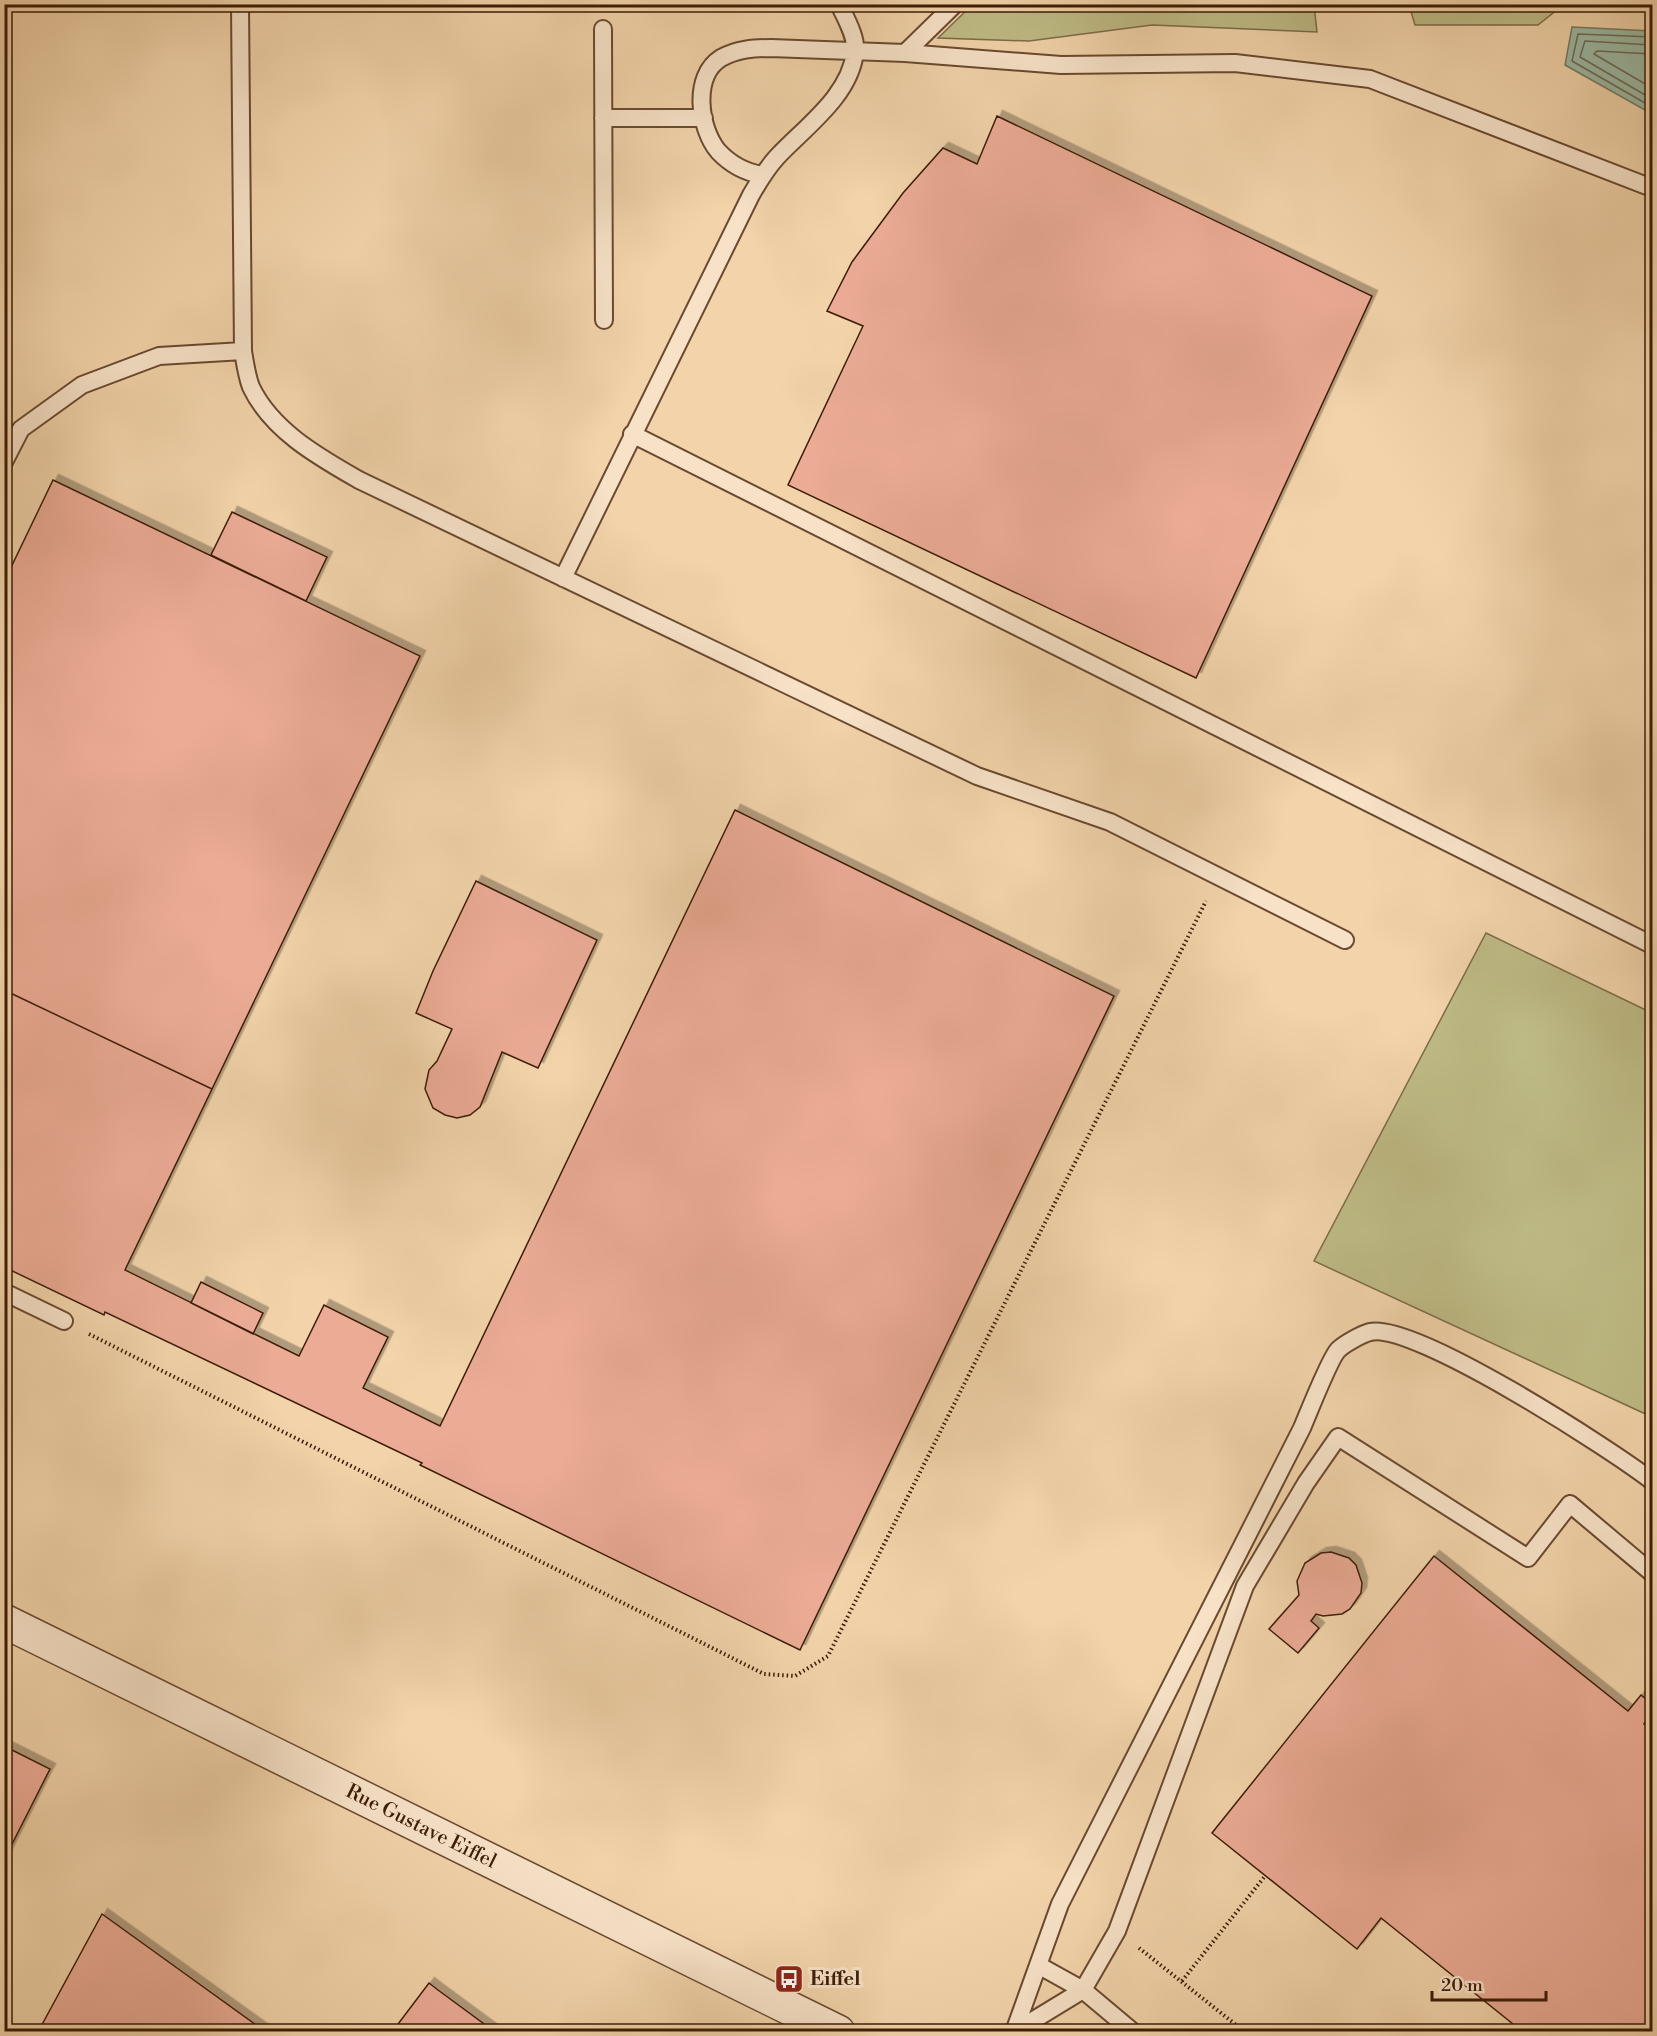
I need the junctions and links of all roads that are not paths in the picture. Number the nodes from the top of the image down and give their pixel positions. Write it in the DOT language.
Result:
graph roads {
  1 [pos="240,4"];
  2 [pos="839,4"];
  3 [pos="955,4"];
  4 [pos="603,29"];
  5 [pos="855,51"];
  6 [pos="905,53"];
  7 [pos="603,118"];
  8 [pos="704,118"];
  9 [pos="762,175"];
  10 [pos="1653,188"];
  11 [pos="604,320"];
  12 [pos="243,351"];
  13 [pos="632,434"];
  14 [pos="4,462"];
  15 [pos="564,578"];
  16 [pos="1345,940"];
  17 [pos="1653,945"];
  18 [pos="4,1292"];
  19 [pos="64,1321"];
  20 [pos="1653,1481"];
  21 [pos="1653,1573"];
  22 [pos="4,1620"];
  23 [pos="1038,1965"];
  24 [pos="1083,1990"];
  25 [pos="838,2031"];
  26 [pos="1014,2031"];
  27 [pos="1133,2031"];
  1 -- 12 [label="lane"];
  2 -- 5 [label="lane"];
  3 -- 6 [label="lane"];
  4 -- 7 [label="lane"];
  5 -- 6 [label="lane"];
  5 -- 8 [label="lane"];
  5 -- 9 [label="lane"];
  6 -- 10 [label="lane"];
  7 -- 8 [label="lane"];
  7 -- 11 [label="lane"];
  8 -- 9 [label="lane"];
  9 -- 13 [label="lane"];
  12 -- 14 [label="lane"];
  12 -- 15 [label="lane"];
  13 -- 15 [label="lane"];
  13 -- 17 [label="lane"];
  15 -- 16 [label="lane"];
  18 -- 19 [label="lane"];
  20 -- 23 [label="lane"];
  21 -- 24 [label="lane"];
  22 -- 25 [label="street, Rue Gustave Eiffel"];
  23 -- 24 [label="lane"];
  23 -- 26 [label="lane"];
  24 -- 26 [label="lane"];
  24 -- 27 [label="lane"];
}
